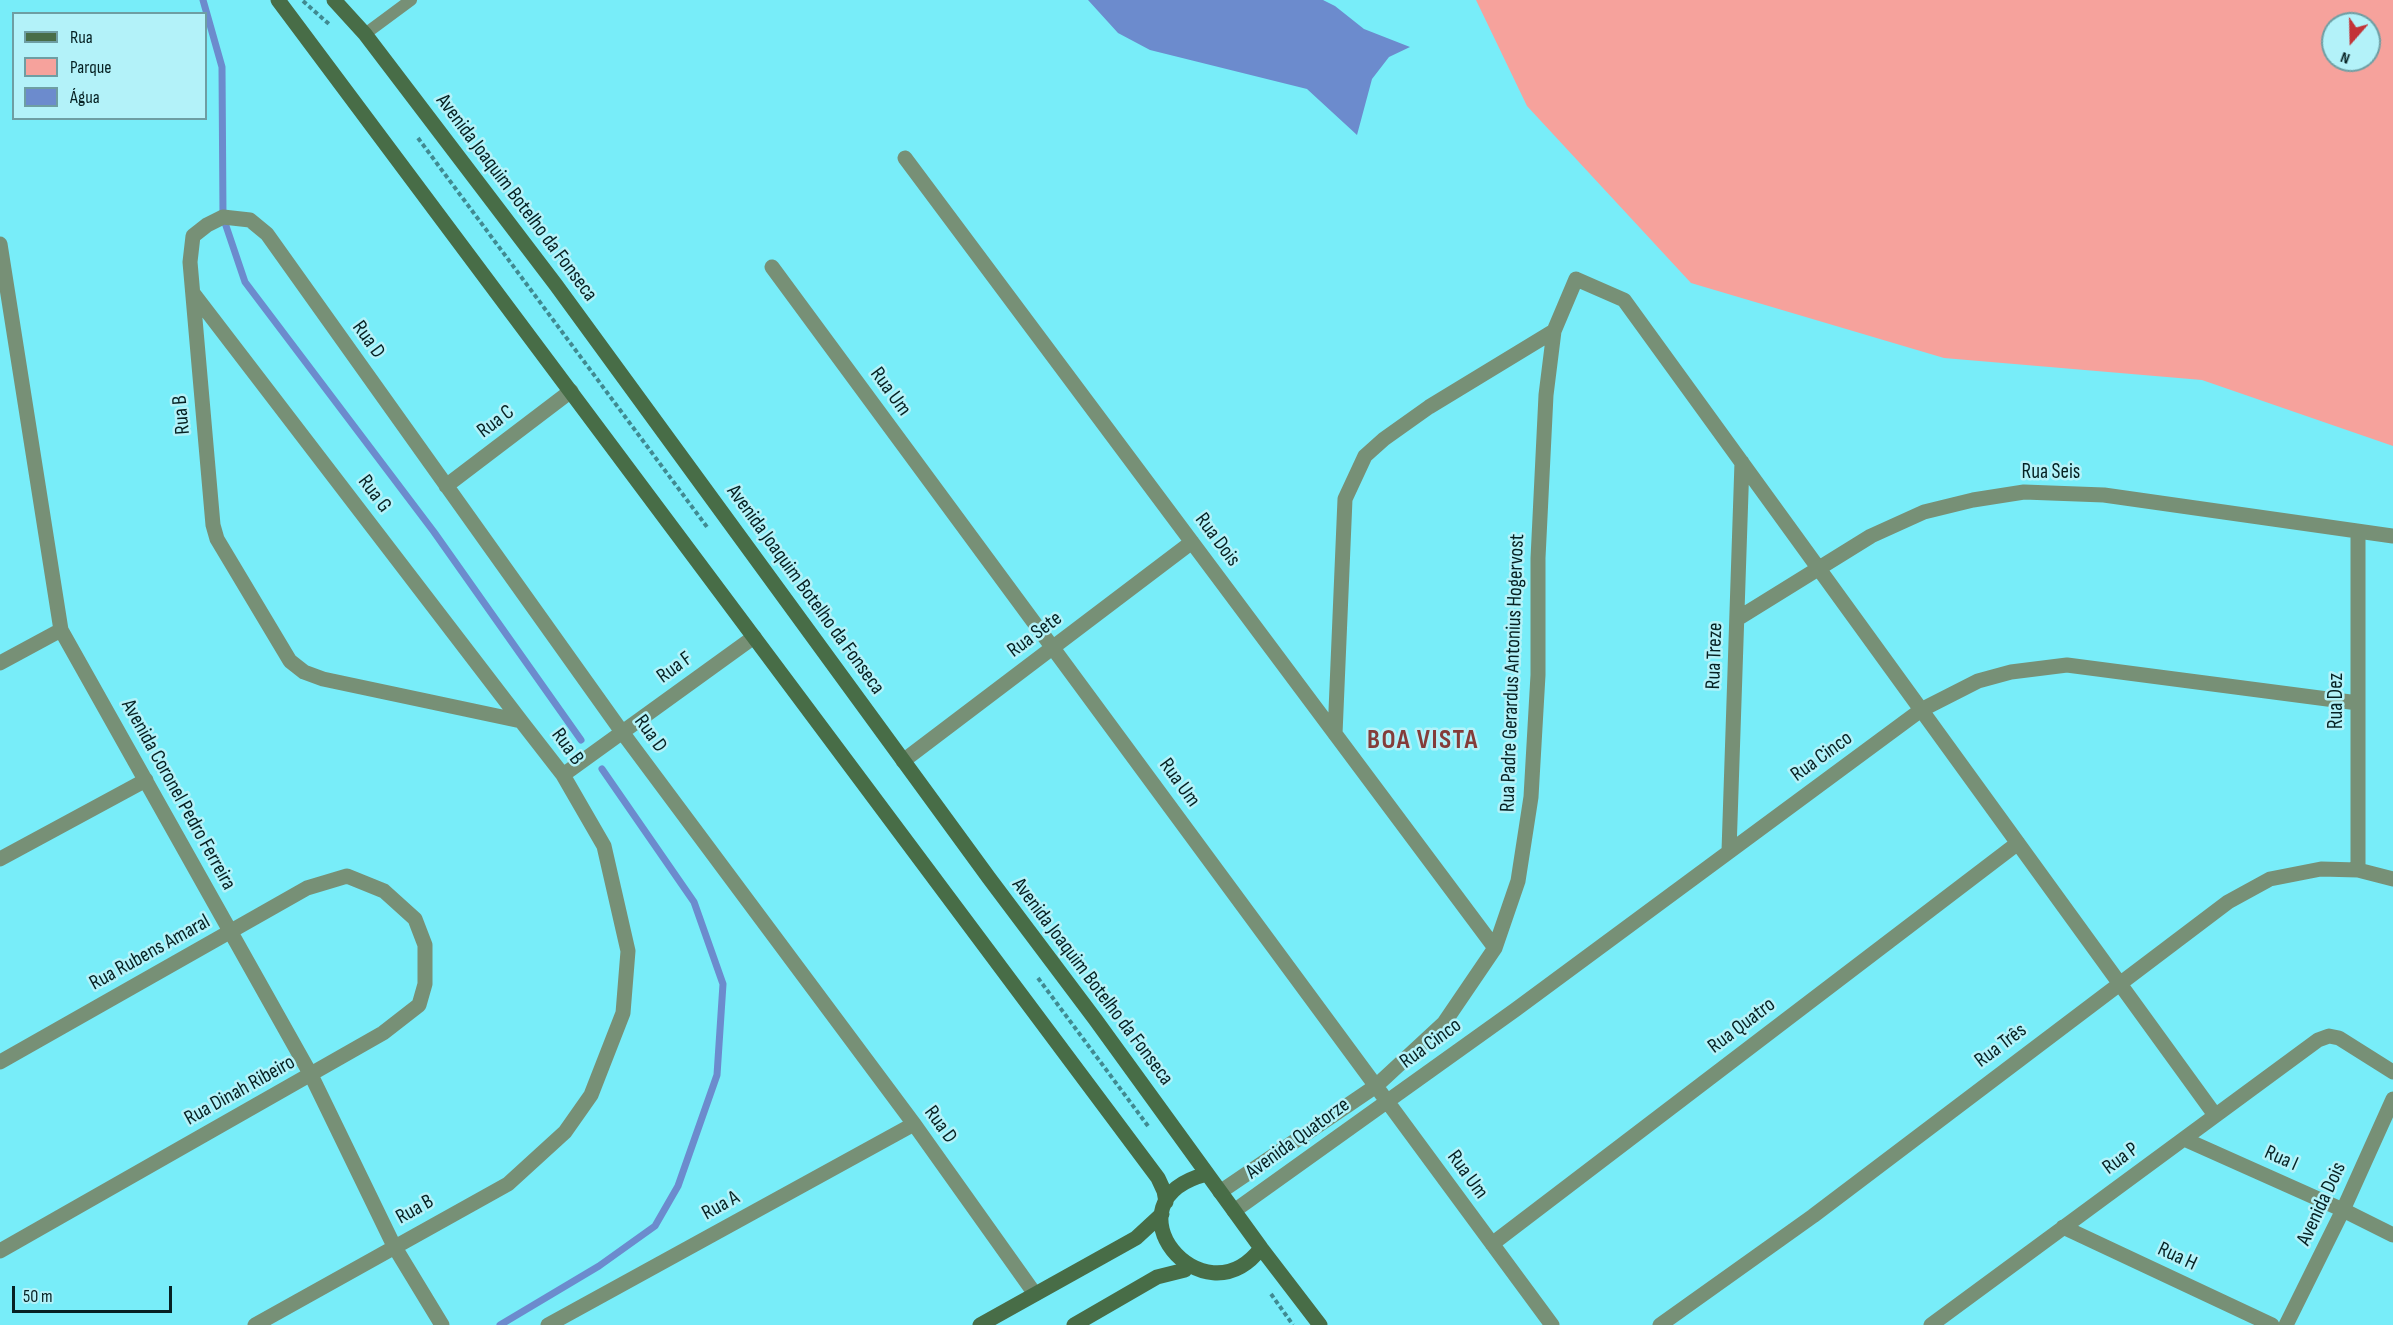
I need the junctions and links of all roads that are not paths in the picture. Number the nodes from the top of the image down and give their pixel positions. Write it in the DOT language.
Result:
graph roads {
  1 [pos="278,0"];
  2 [pos="334,0"];
  3 [pos="411,0"];
  4 [pos="365,34"];
  5 [pos="905,158"];
  6 [pos="223,217"];
  7 [pos="0,244"];
  8 [pos="772,267"];
  9 [pos="193,293"];
  10 [pos="1554,331"];
  11 [pos="571,391"];
  12 [pos="1742,462"];
  13 [pos="446,486"];
  14 [pos="2358,532"];
  15 [pos="2393,536"];
  16 [pos="1192,542"];
  17 [pos="1818,567"];
  18 [pos="1737,619"];
  19 [pos="61,630"];
  20 [pos="754,638"];
  21 [pos="1052,648"];
  22 [pos="0,663"];
  23 [pos="2358,703"];
  24 [pos="1921,710"];
  25 [pos="521,721"];
  26 [pos="622,732"];
  27 [pos="1335,734"];
  28 [pos="903,761"];
  29 [pos="562,775"];
  30 [pos="146,780"];
  31 [pos="2018,843"];
  32 [pos="1729,852"];
  33 [pos="0,860"];
  34 [pos="2358,870"];
  35 [pos="2393,879"];
  36 [pos="415,919"];
  37 [pos="230,932"];
  38 [pos="1495,948"];
  39 [pos="2120,984"];
  40 [pos="0,1062"];
  41 [pos="2393,1072"];
  42 [pos="311,1075"];
  43 [pos="1376,1086"];
  44 [pos="2393,1099"];
  45 [pos="1387,1101"];
  46 [pos="2215,1115"];
  47 [pos="914,1124"];
  48 [pos="2184,1139"];
  49 [pos="1207,1174"];
  50 [pos="1220,1192"];
  51 [pos="1164,1208"];
  52 [pos="2343,1210"];
  53 [pos="1233,1211"];
  54 [pos="2063,1227"];
  55 [pos="2393,1235"];
  56 [pos="1492,1244"];
  57 [pos="394,1245"];
  58 [pos="1261,1248"];
  59 [pos="0,1251"];
  60 [pos="1185,1270"];
  61 [pos="1035,1294"];
  62 [pos="255,1325"];
  63 [pos="442,1325"];
  64 [pos="548,1325"];
  65 [pos="982,1325"];
  66 [pos="1074,1325"];
  67 [pos="1320,1325"];
  68 [pos="1552,1325"];
  69 [pos="1660,1325"];
  70 [pos="1931,1325"];
  71 [pos="2272,1325"];
  72 [pos="2286,1325"];
  1 -- 11 [label="street"];
  2 -- 4 [label="street, Avenida Joaquim Botelho da Fonseca"];
  3 -- 4 [label="lane"];
  4 -- 28 [label="street, Avenida Joaquim Botelho da Fonseca"];
  5 -- 16 [label="street, Rua Dois"];
  6 -- 9 [label="street, Rua B"];
  6 -- 13 [label="street, Rua D"];
  7 -- 19 [label="street, Avenida Coronel Pedro Ferreira"];
  8 -- 21 [label="street, Rua Um"];
  9 -- 25 [label="street, Rua G"];
  9 -- 25 [label="street, Rua B"];
  10 -- 12 [label="street, Rua Padre Gerardus Antonius Hogervost"];
  10 -- 27 [label="street"];
  10 -- 38 [label="street, Rua Padre Gerardus Antonius Hogervost"];
  11 -- 13 [label="street, Rua C"];
  11 -- 20 [label="street"];
  12 -- 17 [label="street"];
  12 -- 18 [label="street, Rua Treze"];
  13 -- 26 [label="street, Rua D"];
  14 -- 15 [label="street, Rua Seis"];
  14 -- 17 [label="street, Rua Seis"];
  14 -- 23 [label="street, Rua Dez"];
  16 -- 21 [label="street, Rua Sete"];
  16 -- 27 [label="street, Rua Dois"];
  17 -- 18 [label="street, Rua Seis"];
  17 -- 24 [label="street"];
  18 -- 32 [label="street, Rua Treze"];
  19 -- 22 [label="street"];
  19 -- 30 [label="street, Avenida Coronel Pedro Ferreira"];
  20 -- 26 [label="street, Rua F"];
  20 -- 51 [label="street"];
  21 -- 28 [label="street, Rua Sete"];
  21 -- 43 [label="street, Rua Um"];
  23 -- 24 [label="street, Rua Cinco"];
  23 -- 34 [label="street, Rua Dez"];
  24 -- 31 [label="street"];
  24 -- 32 [label="street, Rua Cinco"];
  25 -- 29 [label="street, Rua B"];
  26 -- 29 [label="street, Rua F"];
  26 -- 47 [label="street, Rua D"];
  27 -- 38 [label="street, Rua Dois"];
  28 -- 49 [label="street, Avenida Joaquim Botelho da Fonseca"];
  29 -- 57 [label="street, Rua B"];
  30 -- 33 [label="street"];
  30 -- 37 [label="street, Avenida Coronel Pedro Ferreira"];
  31 -- 39 [label="street"];
  31 -- 56 [label="street, Rua Quatro"];
  32 -- 45 [label="street, Rua Cinco"];
  34 -- 35 [label="street, Rua Três"];
  34 -- 39 [label="street, Rua Três"];
  36 -- 37 [label="street, Rua Rubens Amaral"];
  36 -- 42 [label="street, Rua Dinah Ribeiro"];
  37 -- 40 [label="street, Rua Rubens Amaral"];
  37 -- 42 [label="street, Avenida Coronel Pedro Ferreira"];
  38 -- 43 [label="street, Rua Padre Gerardus Antonius Hogervost"];
  39 -- 46 [label="street"];
  39 -- 69 [label="street, Rua Três"];
  41 -- 46 [label="street, Rua P"];
  42 -- 57 [label="street, Avenida Coronel Pedro Ferreira"];
  42 -- 59 [label="street, Rua Dinah Ribeiro"];
  43 -- 45 [label="street, Rua Um"];
  43 -- 50 [label="street, Rua Padre Gerardus Antonius Hogervost"];
  44 -- 52 [label="street, Avenida Dois"];
  45 -- 53 [label="street, Avenida Quatorze"];
  45 -- 56 [label="street, Rua Um"];
  46 -- 48 [label="street, Rua P"];
  47 -- 61 [label="street, Rua D"];
  47 -- 64 [label="street, Rua A"];
  48 -- 52 [label="street, Rua I"];
  48 -- 54 [label="street, Rua P"];
  49 -- 50 [label="street, Avenida Joaquim Botelho da Fonseca"];
  49 -- 51 [label="street"];
  50 -- 53 [label="street, Avenida Joaquim Botelho da Fonseca"];
  51 -- 60 [label="street"];
  51 -- 61 [label="street"];
  52 -- 55 [label="street, Rua I"];
  52 -- 72 [label="street, Avenida Dois"];
  53 -- 58 [label="street"];
  54 -- 70 [label="street, Rua P"];
  54 -- 71 [label="street, Rua H"];
  56 -- 68 [label="street, Rua Um"];
  57 -- 62 [label="street, Rua B"];
  57 -- 63 [label="street, Avenida Coronel Pedro Ferreira"];
  58 -- 60 [label="street"];
  58 -- 67 [label="street"];
  60 -- 66 [label="street"];
  61 -- 65 [label="street"];
}
